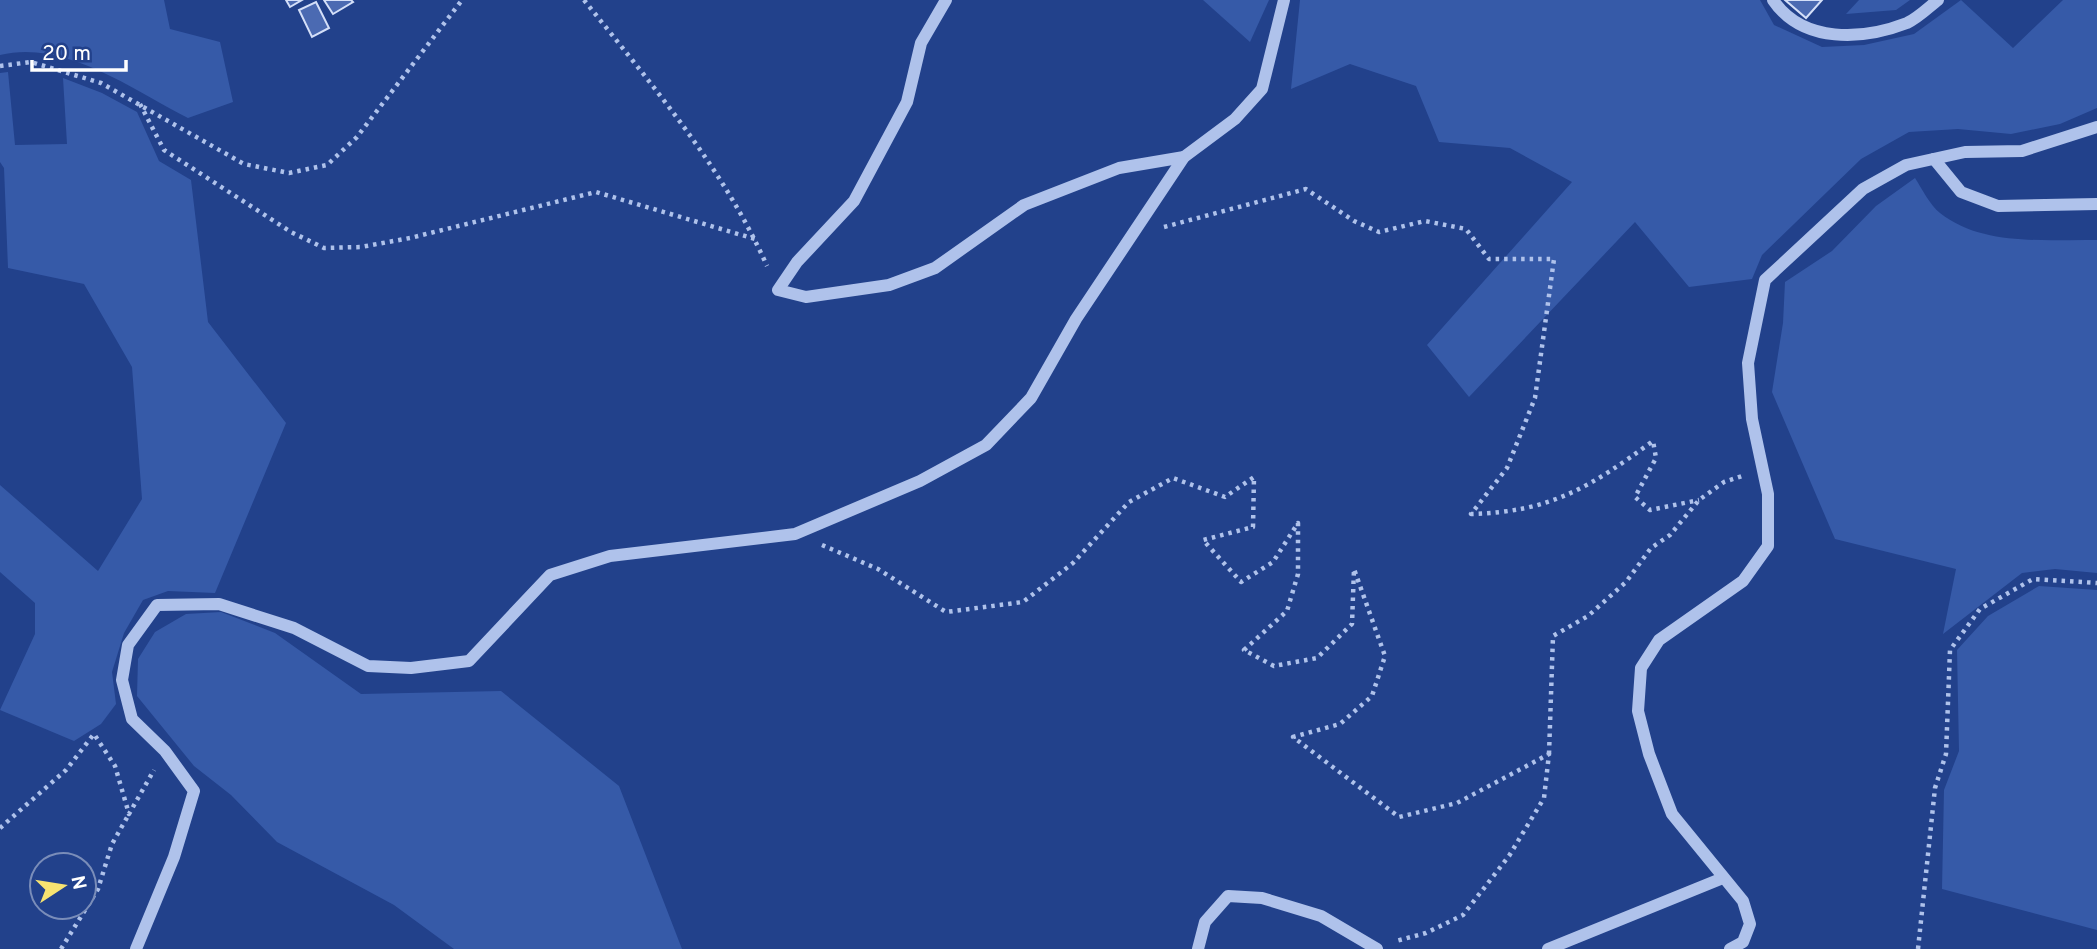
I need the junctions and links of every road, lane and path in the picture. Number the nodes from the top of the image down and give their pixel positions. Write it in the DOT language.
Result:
graph roads {
  1 [pos="462,0"];
  2 [pos="584,0"];
  3 [pos="946,0"];
  4 [pos="1284,0"];
  5 [pos="1773,0"];
  6 [pos="1938,0"];
  7 [pos="0,66"];
  8 [pos="140,104"];
  9 [pos="2097,127"];
  10 [pos="1184,157"];
  11 [pos="1934,159"];
  12 [pos="2097,204"];
  13 [pos="1133,234"];
  14 [pos="755,239"];
  15 [pos="778,290"];
  16 [pos="1763,471"];
  17 [pos="1699,500"];
  18 [pos="795,534"];
  19 [pos="2097,583"];
  20 [pos="165,751"];
  21 [pos="1549,754"];
  22 [pos="129,814"];
  23 [pos="0,828"];
  24 [pos="1723,878"];
  25 [pos="1374,948"];
  26 [pos="61,949"];
  27 [pos="136,949"];
  28 [pos="1198,949"];
  29 [pos="1548,949"];
  30 [pos="1730,949"];
  31 [pos="1918,949"];
  1 -- 8 [label="path"];
  2 -- 14 [label="path"];
  3 -- 15 [label="street"];
  4 -- 10 [label="street"];
  5 -- 6 [label="street"];
  7 -- 8 [label="path"];
  8 -- 14 [label="path"];
  9 -- 11 [label="street"];
  10 -- 13 [label="street"];
  10 -- 15 [label="street"];
  11 -- 12 [label="street"];
  11 -- 16 [label="street"];
  13 -- 17 [label="path"];
  13 -- 18 [label="street"];
  14 -- 15 [label="path"];
  16 -- 17 [label="path"];
  16 -- 24 [label="street"];
  17 -- 21 [label="path"];
  18 -- 20 [label="street"];
  18 -- 21 [label="path"];
  19 -- 31 [label="path"];
  20 -- 22 [label="path"];
  20 -- 27 [label="street"];
  21 -- 25 [label="path"];
  22 -- 23 [label="path"];
  22 -- 26 [label="path"];
  24 -- 29 [label="street"];
  24 -- 30 [label="street"];
  25 -- 28 [label="street"];
}
